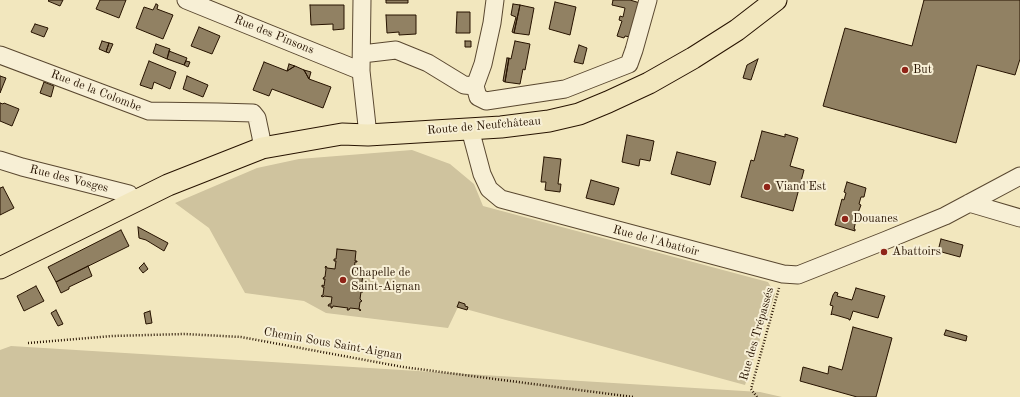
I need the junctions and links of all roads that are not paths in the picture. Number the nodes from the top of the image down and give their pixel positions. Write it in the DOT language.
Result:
graph roads {
  1 [pos="186,0"];
  2 [pos="362,0"];
  3 [pos="495,0"];
  4 [pos="648,0"];
  5 [pos="776,0"];
  6 [pos="207,4"];
  7 [pos="362,54"];
  8 [pos="0,55"];
  9 [pos="361,71"];
  10 [pos="475,86"];
  11 [pos="470,129"];
  12 [pos="368,135"];
  13 [pos="262,148"];
  14 [pos="0,160"];
  15 [pos="1020,176"];
  16 [pos="134,202"];
  17 [pos="969,203"];
  18 [pos="1020,218"];
  19 [pos="0,268"];
  1 -- 6 [label="street, Rue des Pinsons"];
  2 -- 7 [label="street"];
  3 -- 10 [label="street"];
  4 -- 10 [label="street"];
  5 -- 11 [label="main road, Route de Neufchâteau"];
  6 -- 9 [label="street, Rue des Pinsons"];
  7 -- 9 [label="street"];
  7 -- 10 [label="street"];
  8 -- 13 [label="street, Rue de la Colombe"];
  9 -- 12 [label="street"];
  11 -- 12 [label="main road, Route de Neufchâteau"];
  11 -- 17 [label="street, Rue de l'Abattoir"];
  12 -- 13 [label="main road, Route de Neufchâteau"];
  13 -- 16 [label="main road, Route de Neufchâteau"];
  14 -- 16 [label="street, Rue des Vosges"];
  15 -- 17 [label="street, Rue de l'Abattoir"];
  16 -- 19 [label="main road, Route de Neufchâteau"];
  17 -- 18 [label="street"];
}
